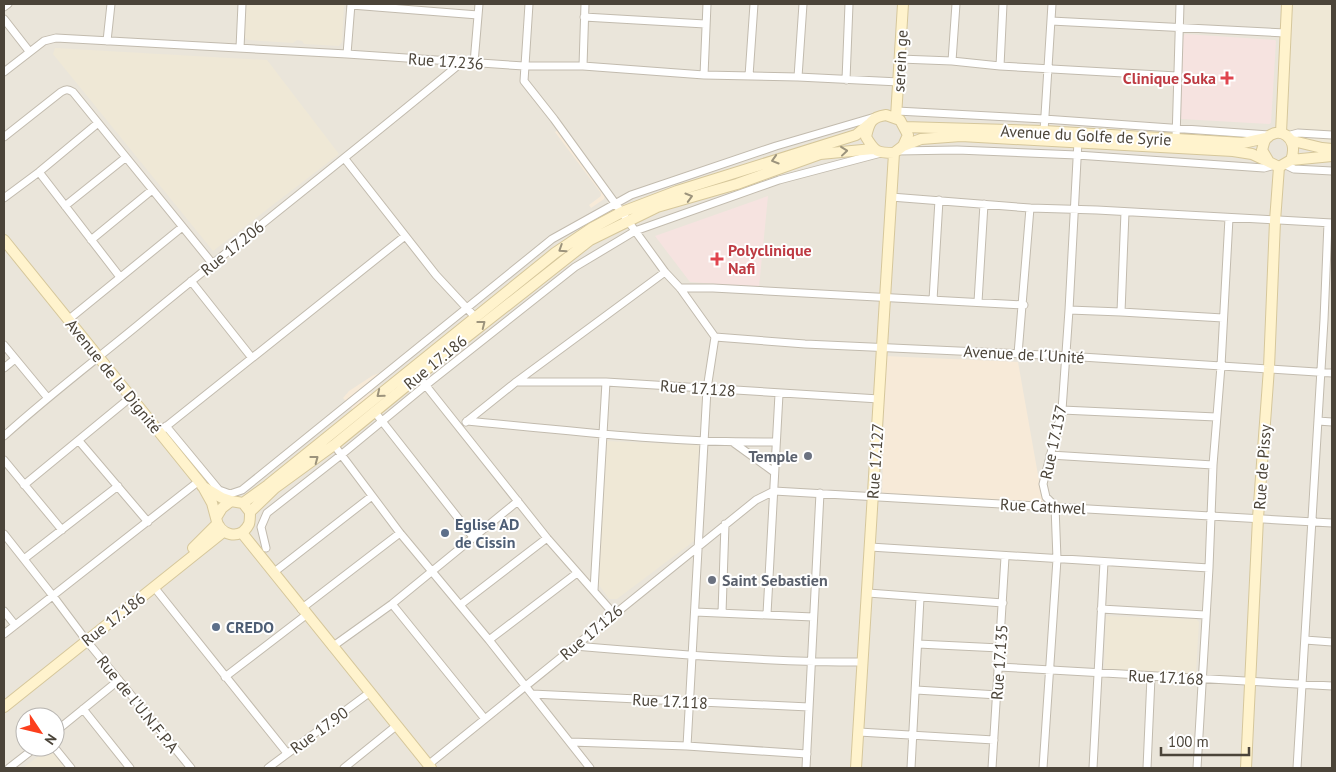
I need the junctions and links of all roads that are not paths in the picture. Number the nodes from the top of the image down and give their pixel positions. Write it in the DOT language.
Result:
graph roads {
  1 [pos="8,4"];
  2 [pos="111,4"];
  3 [pos="242,4"];
  4 [pos="351,4"];
  5 [pos="479,4"];
  6 [pos="529,4"];
  7 [pos="585,4"];
  8 [pos="707,4"];
  9 [pos="754,4"];
  10 [pos="803,4"];
  11 [pos="849,4"];
  12 [pos="903,4"];
  13 [pos="956,4"];
  14 [pos="1003,4"];
  15 [pos="1052,4"];
  16 [pos="1180,4"];
  17 [pos="1287,4"];
  18 [pos="4,7"];
  19 [pos="478,15"];
  20 [pos="584,17"];
  21 [pos="4,19"];
  22 [pos="1051,21"];
  23 [pos="705,24"];
  24 [pos="1178,28"];
  25 [pos="1285,33"];
  26 [pos="107,41"];
  27 [pos="240,48"];
  28 [pos="29,51"];
  29 [pos="346,54"];
  30 [pos="900,59"];
  31 [pos="952,61"];
  32 [pos="462,62"];
  33 [pos="474,63"];
  34 [pos="524,66"];
  35 [pos="583,66"];
  36 [pos="1000,66"];
  37 [pos="1048,69"];
  38 [pos="4,72"];
  39 [pos="704,75"];
  40 [pos="749,76"];
  41 [pos="1177,76"];
  42 [pos="798,77"];
  43 [pos="846,80"];
  44 [pos="898,82"];
  45 [pos="896,114"];
  46 [pos="1044,119"];
  47 [pos="873,120"];
  48 [pos="98,123"];
  49 [pos="904,126"];
  50 [pos="1044,131"];
  51 [pos="1176,134"];
  52 [pos="1332,134"];
  53 [pos="1280,137"];
  54 [pos="4,138"];
  55 [pos="1078,141"];
  56 [pos="1332,149"];
  57 [pos="898,150"];
  58 [pos="877,151"];
  59 [pos="1077,155"];
  60 [pos="1332,156"];
  61 [pos="125,158"];
  62 [pos="345,159"];
  63 [pos="1280,163"];
  64 [pos="1332,171"];
  65 [pos="39,172"];
  66 [pos="152,190"];
  67 [pos="891,197"];
  68 [pos="4,198"];
  69 [pos="939,200"];
  70 [pos="614,203"];
  71 [pos="984,204"];
  72 [pos="66,206"];
  73 [pos="1030,208"];
  74 [pos="1074,209"];
  75 [pos="1125,212"];
  76 [pos="624,216"];
  77 [pos="1229,218"];
  78 [pos="1275,221"];
  79 [pos="1330,223"];
  80 [pos="181,228"];
  81 [pos="635,231"];
  82 [pos="405,236"];
  83 [pos="4,240"];
  84 [pos="91,240"];
  85 [pos="8,252"];
  86 [pos="212,263"];
  87 [pos="665,272"];
  88 [pos="120,276"];
  89 [pos="191,281"];
  90 [pos="680,288"];
  91 [pos="886,298"];
  92 [pos="933,300"];
  93 [pos="978,302"];
  94 [pos="1024,305"];
  95 [pos="468,308"];
  96 [pos="1069,310"];
  97 [pos="1121,312"];
  98 [pos="475,317"];
  99 [pos="1223,318"];
  100 [pos="68,320"];
  101 [pos="1324,320"];
  102 [pos="1332,320"];
  103 [pos="715,337"];
  104 [pos="4,345"];
  105 [pos="882,347"];
  106 [pos="1018,354"];
  107 [pos="98,356"];
  108 [pos="1066,356"];
  109 [pos="252,358"];
  110 [pos="15,359"];
  111 [pos="1221,366"];
  112 [pos="4,368"];
  113 [pos="1269,368"];
  114 [pos="1321,372"];
  115 [pos="1332,373"];
  116 [pos="418,376"];
  117 [pos="516,382"];
  118 [pos="606,382"];
  119 [pos="426,385"];
  120 [pos="707,389"];
  121 [pos="779,394"];
  122 [pos="47,397"];
  123 [pos="131,397"];
  124 [pos="879,399"];
  125 [pos="1062,410"];
  126 [pos="374,411"];
  127 [pos="1216,417"];
  128 [pos="382,421"];
  129 [pos="467,421"];
  130 [pos="1318,421"];
  131 [pos="1332,422"];
  132 [pos="459,427"];
  133 [pos="162,429"];
  134 [pos="603,434"];
  135 [pos="4,436"];
  136 [pos="705,440"];
  137 [pos="79,441"];
  138 [pos="734,442"];
  139 [pos="776,442"];
  140 [pos="334,445"];
  141 [pos="341,455"];
  142 [pos="1050,455"];
  143 [pos="4,460"];
  144 [pos="1213,465"];
  145 [pos="774,472"];
  146 [pos="200,483"];
  147 [pos="24,485"];
  148 [pos="118,486"];
  149 [pos="774,491"];
  150 [pos="820,493"];
  151 [pos="372,496"];
  152 [pos="873,497"];
  153 [pos="756,500"];
  154 [pos="231,501"];
  155 [pos="518,501"];
  156 [pos="243,503"];
  157 [pos="1055,506"];
  158 [pos="250,512"];
  159 [pos="1210,515"];
  160 [pos="1258,518"];
  161 [pos="148,522"];
  162 [pos="1311,522"];
  163 [pos="249,523"];
  164 [pos="1332,523"];
  165 [pos="725,524"];
  166 [pos="219,525"];
  167 [pos="62,530"];
  168 [pos="242,533"];
  169 [pos="400,533"];
  170 [pos="4,534"];
  171 [pos="473,537"];
  172 [pos="547,538"];
  173 [pos="699,546"];
  174 [pos="870,547"];
  175 [pos="262,551"];
  176 [pos="1005,557"];
  177 [pos="24,559"];
  178 [pos="1056,559"];
  179 [pos="1104,562"];
  180 [pos="1208,568"];
  181 [pos="432,571"];
  182 [pos="273,573"];
  183 [pos="577,573"];
  184 [pos="154,586"];
  185 [pos="594,590"];
  186 [pos="868,593"];
  187 [pos="53,596"];
  188 [pos="920,598"];
  189 [pos="392,604"];
  190 [pos="1003,604"];
  191 [pos="460,606"];
  192 [pos="1101,609"];
  193 [pos="4,611"];
  194 [pos="304,612"];
  195 [pos="695,612"];
  196 [pos="614,613"];
  197 [pos="722,613"];
  198 [pos="767,614"];
  199 [pos="1205,615"];
  200 [pos="813,617"];
  201 [pos="15,625"];
  202 [pos="4,634"];
  203 [pos="84,638"];
  204 [pos="489,640"];
  205 [pos="1305,640"];
  206 [pos="1332,642"];
  207 [pos="918,644"];
  208 [pos="332,646"];
  209 [pos="575,646"];
  210 [pos="1000,648"];
  211 [pos="692,656"];
  212 [pos="812,662"];
  213 [pos="863,662"];
  214 [pos="999,667"];
  215 [pos="1050,671"];
  216 [pos="1098,674"];
  217 [pos="225,677"];
  218 [pos="1151,677"];
  219 [pos="1201,679"];
  220 [pos="118,680"];
  221 [pos="1250,681"];
  222 [pos="1302,684"];
  223 [pos="525,685"];
  224 [pos="1332,686"];
  225 [pos="916,690"];
  226 [pos="369,693"];
  227 [pos="532,694"];
  228 [pos="998,695"];
  229 [pos="4,699"];
  230 [pos="690,702"];
  231 [pos="4,707"];
  232 [pos="809,707"];
  233 [pos="83,710"];
  234 [pos="485,719"];
  235 [pos="65,724"];
  236 [pos="396,726"];
  237 [pos="858,732"];
  238 [pos="913,735"];
  239 [pos="994,740"];
  240 [pos="571,742"];
  241 [pos="688,746"];
  242 [pos="287,753"];
  243 [pos="807,754"];
  244 [pos="23,757"];
  245 [pos="62,757"];
  246 [pos="429,766"];
  247 [pos="9,768"];
  248 [pos="71,768"];
  249 [pos="130,768"];
  250 [pos="191,768"];
  251 [pos="268,768"];
  252 [pos="344,768"];
  253 [pos="590,768"];
  254 [pos="806,768"];
  255 [pos="856,768"];
  256 [pos="911,768"];
  257 [pos="992,768"];
  258 [pos="1043,768"];
  259 [pos="1093,768"];
  260 [pos="1147,768"];
  261 [pos="1196,768"];
  262 [pos="1246,768"];
  263 [pos="1297,768"];
  1 -- 18 [label="street"];
  2 -- 26 [label="street"];
  3 -- 27 [label="street"];
  4 -- 19 [label="street"];
  4 -- 29 [label="street"];
  5 -- 19 [label="street"];
  6 -- 34 [label="street"];
  7 -- 20 [label="street"];
  8 -- 23 [label="street"];
  9 -- 40 [label="street"];
  10 -- 42 [label="street"];
  11 -- 43 [label="street"];
  12 -- 30 [label="main road, serein ge"];
  13 -- 31 [label="street"];
  14 -- 36 [label="street"];
  15 -- 22 [label="street"];
  16 -- 24 [label="street"];
  17 -- 25 [label="main road"];
  19 -- 33 [label="street"];
  20 -- 23 [label="street"];
  20 -- 35 [label="street"];
  21 -- 28 [label="street"];
  22 -- 24 [label="street"];
  22 -- 37 [label="street"];
  23 -- 39 [label="street"];
  24 -- 25 [label="street"];
  24 -- 41 [label="street"];
  25 -- 53 [label="main road"];
  26 -- 27 [label="street, Rue 17.236"];
  26 -- 28 [label="street, Rue 17.236"];
  27 -- 29 [label="street, Rue 17.236"];
  28 -- 38 [label="street, Rue 17.236"];
  29 -- 32 [label="street, Rue 17.236"];
  30 -- 31 [label="street"];
  30 -- 44 [label="main road, serein ge"];
  31 -- 36 [label="street"];
  32 -- 33 [label="street, Rue 17.236"];
  32 -- 62 [label="street, Rue 17.206"];
  33 -- 34 [label="street, Rue 17.236"];
  34 -- 35 [label="street, Rue 17.236"];
  34 -- 70 [label="street"];
  35 -- 39 [label="street, Rue 17.236"];
  36 -- 37 [label="street"];
  37 -- 41 [label="street"];
  37 -- 46 [label="street"];
  39 -- 40 [label="street, Rue 17.236"];
  40 -- 42 [label="street, Rue 17.236"];
  41 -- 51 [label="street"];
  42 -- 43 [label="street, Rue 17.236"];
  43 -- 44 [label="street, Rue 17.236"];
  44 -- 45 [label="main road, serein ge"];
  45 -- 46 [label="street"];
  45 -- 47 [label="main road"];
  45 -- 49 [label="main road"];
  46 -- 50 [label="street"];
  46 -- 51 [label="street"];
  47 -- 58 [label="main road"];
  47 -- 70 [label="street"];
  47 -- 76 [label="main road, one-way"];
  48 -- 54 [label="street"];
  48 -- 61 [label="street"];
  48 -- 65 [label="street"];
  49 -- 50 [label="main road, Avenue du Golfe de Syrie"];
  49 -- 57 [label="main road"];
  50 -- 51 [label="main road, Avenue du Golfe de Syrie"];
  51 -- 53 [label="main road, Avenue du Golfe de Syrie"];
  52 -- 53 [label="street"];
  53 -- 56 [label="main road"];
  53 -- 63 [label="main road"];
  53 -- 63 [label="main road"];
  55 -- 57 [label="main road"];
  55 -- 59 [label="street, Rue 17.137"];
  55 -- 63 [label="main road"];
  57 -- 58 [label="main road"];
  57 -- 59 [label="street"];
  57 -- 67 [label="main road, Rue 17.127"];
  76 -- 58 [label="main road, one-way"];
  58 -- 81 [label="street"];
  59 -- 63 [label="street"];
  59 -- 74 [label="street, Rue 17.137"];
  60 -- 63 [label="main road"];
  61 -- 66 [label="street"];
  61 -- 72 [label="street"];
  62 -- 82 [label="street"];
  62 -- 86 [label="street, Rue 17.206"];
  63 -- 64 [label="street"];
  63 -- 78 [label="main road, Rue de Pissy"];
  65 -- 68 [label="street"];
  65 -- 72 [label="street"];
  66 -- 80 [label="street"];
  66 -- 84 [label="street"];
  67 -- 69 [label="street"];
  67 -- 91 [label="main road, Rue 17.127"];
  69 -- 71 [label="street"];
  69 -- 92 [label="street"];
  70 -- 76 [label="street"];
  70 -- 95 [label="street"];
  71 -- 73 [label="street"];
  71 -- 93 [label="street"];
  72 -- 84 [label="street"];
  73 -- 74 [label="street"];
  73 -- 94 [label="street"];
  74 -- 75 [label="street"];
  74 -- 96 [label="street, Rue 17.137"];
  75 -- 77 [label="street"];
  75 -- 97 [label="street"];
  76 -- 81 [label="street"];
  76 -- 98 [label="main road, one-way"];
  116 -- 76 [label="main road, Rue 17.186, one-way"];
  77 -- 78 [label="street"];
  77 -- 99 [label="street"];
  78 -- 79 [label="street"];
  78 -- 113 [label="main road, Rue de Pissy"];
  79 -- 101 [label="street"];
  80 -- 86 [label="street"];
  80 -- 88 [label="street"];
  81 -- 87 [label="street"];
  81 -- 119 [label="street"];
  82 -- 95 [label="street"];
  82 -- 109 [label="street"];
  83 -- 85 [label="main road, Avenue de la Dignité"];
  84 -- 88 [label="street"];
  85 -- 100 [label="main road, Avenue de la Dignité"];
  86 -- 89 [label="street, Rue 17.206"];
  87 -- 90 [label="street"];
  87 -- 117 [label="street"];
  88 -- 100 [label="street"];
  89 -- 107 [label="street, Rue 17.206"];
  89 -- 109 [label="street"];
  90 -- 91 [label="street"];
  90 -- 103 [label="street"];
  91 -- 92 [label="street"];
  91 -- 105 [label="main road, Rue 17.127"];
  92 -- 93 [label="street"];
  93 -- 94 [label="street"];
  94 -- 106 [label="street"];
  95 -- 98 [label="street"];
  95 -- 133 [label="street"];
  96 -- 97 [label="street"];
  96 -- 108 [label="street, Rue 17.137"];
  97 -- 99 [label="street"];
  98 -- 156 [label="main road, one-way"];
  99 -- 111 [label="street"];
  100 -- 107 [label="main road, Avenue de la Dignité"];
  101 -- 102 [label="street"];
  101 -- 114 [label="street"];
  103 -- 105 [label="street, Avenue de l´Unité"];
  103 -- 120 [label="street"];
  104 -- 110 [label="street"];
  105 -- 106 [label="street, Avenue de l´Unité"];
  105 -- 124 [label="main road, Rue 17.127"];
  106 -- 108 [label="street, Avenue de l´Unité"];
  107 -- 122 [label="street, Rue 17.206"];
  107 -- 123 [label="main road, Avenue de la Dignité"];
  108 -- 111 [label="street, Avenue de l´Unité"];
  108 -- 125 [label="street, Rue 17.137"];
  109 -- 133 [label="street"];
  110 -- 112 [label="street"];
  110 -- 122 [label="street"];
  111 -- 113 [label="street, Avenue de l´Unité"];
  111 -- 127 [label="street"];
  113 -- 114 [label="street, Avenue de l´Unité"];
  113 -- 160 [label="main road, Rue de Pissy"];
  114 -- 115 [label="street, Avenue de l´Unité"];
  114 -- 130 [label="street"];
  116 -- 119 [label="street"];
  116 -- 126 [label="main road, Rue 17.186"];
  117 -- 118 [label="street, Rue 17.128"];
  117 -- 129 [label="street"];
  118 -- 120 [label="street, Rue 17.128"];
  118 -- 134 [label="street"];
  119 -- 128 [label="street"];
  119 -- 132 [label="street"];
  120 -- 121 [label="street, Rue 17.128"];
  120 -- 136 [label="street"];
  121 -- 124 [label="street, Rue 17.128"];
  121 -- 139 [label="street"];
  122 -- 135 [label="street, Rue 17.206"];
  123 -- 133 [label="main road, Avenue de la Dignité"];
  123 -- 137 [label="street"];
  124 -- 152 [label="main road, Rue 17.127"];
  125 -- 127 [label="street"];
  125 -- 142 [label="street, Rue 17.137"];
  126 -- 128 [label="street"];
  126 -- 140 [label="main road, Rue 17.186"];
  127 -- 144 [label="street"];
  128 -- 141 [label="street"];
  128 -- 171 [label="street"];
  129 -- 132 [label="street"];
  129 -- 134 [label="street"];
  130 -- 131 [label="street"];
  130 -- 162 [label="street"];
  132 -- 155 [label="street"];
  133 -- 146 [label="main road, Avenue de la Dignité"];
  134 -- 136 [label="street"];
  134 -- 185 [label="street"];
  136 -- 138 [label="street"];
  136 -- 173 [label="street"];
  137 -- 147 [label="street"];
  137 -- 148 [label="street"];
  138 -- 139 [label="street"];
  138 -- 145 [label="street"];
  139 -- 145 [label="street"];
  140 -- 141 [label="street"];
  158 -- 140 [label="main road, Rue 17.186, one-way"];
  141 -- 151 [label="street"];
  141 -- 175 [label="street"];
  142 -- 144 [label="street"];
  142 -- 157 [label="street, Rue 17.137"];
  143 -- 147 [label="street"];
  144 -- 159 [label="street"];
  145 -- 149 [label="street"];
  146 -- 154 [label="main road"];
  146 -- 161 [label="street"];
  146 -- 166 [label="main road, Avenue de la Dignité"];
  147 -- 167 [label="street"];
  148 -- 161 [label="street"];
  148 -- 167 [label="street"];
  149 -- 150 [label="street, Rue Cathwel"];
  149 -- 153 [label="street, Rue Cathwel"];
  149 -- 198 [label="street"];
  150 -- 152 [label="street, Rue Cathwel"];
  150 -- 200 [label="street"];
  151 -- 169 [label="street"];
  151 -- 182 [label="street"];
  152 -- 157 [label="street, Rue Cathwel"];
  152 -- 174 [label="main road, Rue 17.127"];
  153 -- 165 [label="street, Rue 17.126"];
  154 -- 156 [label="main road"];
  154 -- 166 [label="main road"];
  155 -- 171 [label="street"];
  155 -- 172 [label="street"];
  156 -- 158 [label="main road"];
  157 -- 159 [label="street, Rue Cathwel"];
  157 -- 178 [label="street, Rue 17.137"];
  158 -- 163 [label="main road"];
  159 -- 160 [label="street, Rue Cathwel"];
  159 -- 180 [label="street"];
  160 -- 162 [label="street, Rue Cathwel"];
  160 -- 221 [label="main road, Rue de Pissy"];
  161 -- 187 [label="street"];
  162 -- 164 [label="street, Rue Cathwel"];
  162 -- 205 [label="street"];
  163 -- 168 [label="main road"];
  163 -- 175 [label="main road"];
  165 -- 173 [label="street, Rue 17.126"];
  165 -- 197 [label="street"];
  166 -- 168 [label="main road"];
  166 -- 184 [label="main road, Rue 17.186"];
  166 -- 203 [label="main road"];
  167 -- 177 [label="street"];
  168 -- 175 [label="main road"];
  169 -- 181 [label="street"];
  169 -- 194 [label="street"];
  170 -- 177 [label="street, Rue de l'U.N.F.P.A"];
  171 -- 181 [label="street"];
  172 -- 183 [label="street"];
  172 -- 191 [label="street"];
  173 -- 195 [label="street"];
  173 -- 196 [label="street, Rue 17.126"];
  174 -- 176 [label="street"];
  174 -- 186 [label="main road, Rue 17.127"];
  175 -- 182 [label="main road"];
  176 -- 178 [label="street"];
  176 -- 190 [label="street, Rue 17.135"];
  177 -- 187 [label="street, Rue de l'U.N.F.P.A"];
  178 -- 179 [label="street"];
  178 -- 215 [label="street, Rue 17.137"];
  179 -- 180 [label="street"];
  179 -- 192 [label="street"];
  180 -- 199 [label="street"];
  181 -- 189 [label="street"];
  181 -- 191 [label="street"];
  182 -- 194 [label="main road"];
  183 -- 185 [label="street"];
  183 -- 204 [label="street"];
  184 -- 203 [label="main road, Rue 17.186"];
  184 -- 217 [label="street"];
  185 -- 196 [label="street"];
  186 -- 188 [label="street"];
  186 -- 213 [label="main road, Rue 17.127"];
  187 -- 201 [label="street"];
  187 -- 203 [label="street, Rue de l'U.N.F.P.A"];
  188 -- 190 [label="street"];
  188 -- 207 [label="street"];
  189 -- 208 [label="street"];
  189 -- 234 [label="street"];
  190 -- 210 [label="street, Rue 17.135"];
  191 -- 204 [label="street"];
  192 -- 199 [label="street"];
  192 -- 216 [label="street"];
  193 -- 201 [label="street"];
  194 -- 208 [label="main road"];
  194 -- 217 [label="street"];
  195 -- 197 [label="street"];
  195 -- 211 [label="street"];
  196 -- 209 [label="street, Rue 17.126"];
  197 -- 198 [label="street"];
  198 -- 200 [label="street"];
  199 -- 219 [label="street"];
  200 -- 212 [label="street"];
  201 -- 202 [label="street"];
  203 -- 220 [label="street, Rue de l'U.N.F.P.A"];
  203 -- 229 [label="main road"];
  203 -- 231 [label="main road, Rue 17.186"];
  204 -- 223 [label="street"];
  205 -- 206 [label="street"];
  205 -- 222 [label="street"];
  207 -- 210 [label="street"];
  207 -- 225 [label="street"];
  208 -- 226 [label="main road"];
  209 -- 211 [label="street"];
  209 -- 223 [label="street, Rue 17.126"];
  210 -- 214 [label="street, Rue 17.135"];
  211 -- 212 [label="street"];
  211 -- 230 [label="street"];
  212 -- 213 [label="street"];
  212 -- 232 [label="street"];
  213 -- 237 [label="main road, Rue 17.127"];
  214 -- 215 [label="street, Rue 17.168"];
  214 -- 228 [label="street, Rue 17.135"];
  215 -- 216 [label="street, Rue 17.168"];
  215 -- 258 [label="street, Rue 17.137"];
  216 -- 218 [label="street, Rue 17.168"];
  216 -- 259 [label="street"];
  217 -- 242 [label="street"];
  218 -- 219 [label="street, Rue 17.168"];
  218 -- 260 [label="street"];
  219 -- 221 [label="street, Rue 17.168"];
  219 -- 261 [label="street"];
  220 -- 233 [label="street"];
  220 -- 250 [label="street, Rue de l'U.N.F.P.A"];
  221 -- 222 [label="street, Rue 17.168"];
  221 -- 262 [label="main road, Rue de Pissy"];
  222 -- 224 [label="street, Rue 17.168"];
  222 -- 263 [label="street"];
  223 -- 227 [label="street"];
  223 -- 234 [label="street, Rue 17.126"];
  225 -- 228 [label="street"];
  225 -- 238 [label="street"];
  226 -- 236 [label="main road"];
  226 -- 242 [label="street, Rue 17.90"];
  227 -- 230 [label="street, Rue 17.118"];
  227 -- 240 [label="street"];
  228 -- 239 [label="street, Rue 17.135"];
  230 -- 232 [label="street, Rue 17.118"];
  230 -- 241 [label="street"];
  232 -- 243 [label="street"];
  233 -- 235 [label="street"];
  233 -- 249 [label="street"];
  234 -- 246 [label="street, Rue 17.126"];
  236 -- 246 [label="main road"];
  236 -- 252 [label="street"];
  237 -- 238 [label="street"];
  237 -- 255 [label="main road, Rue 17.127"];
  238 -- 239 [label="street"];
  238 -- 256 [label="street"];
  239 -- 257 [label="street, Rue 17.135"];
  240 -- 241 [label="street"];
  240 -- 253 [label="street"];
  241 -- 243 [label="street"];
  242 -- 251 [label="street, Rue 17.90"];
  243 -- 254 [label="street"];
  244 -- 247 [label="street"];
  245 -- 248 [label="street"];
}
